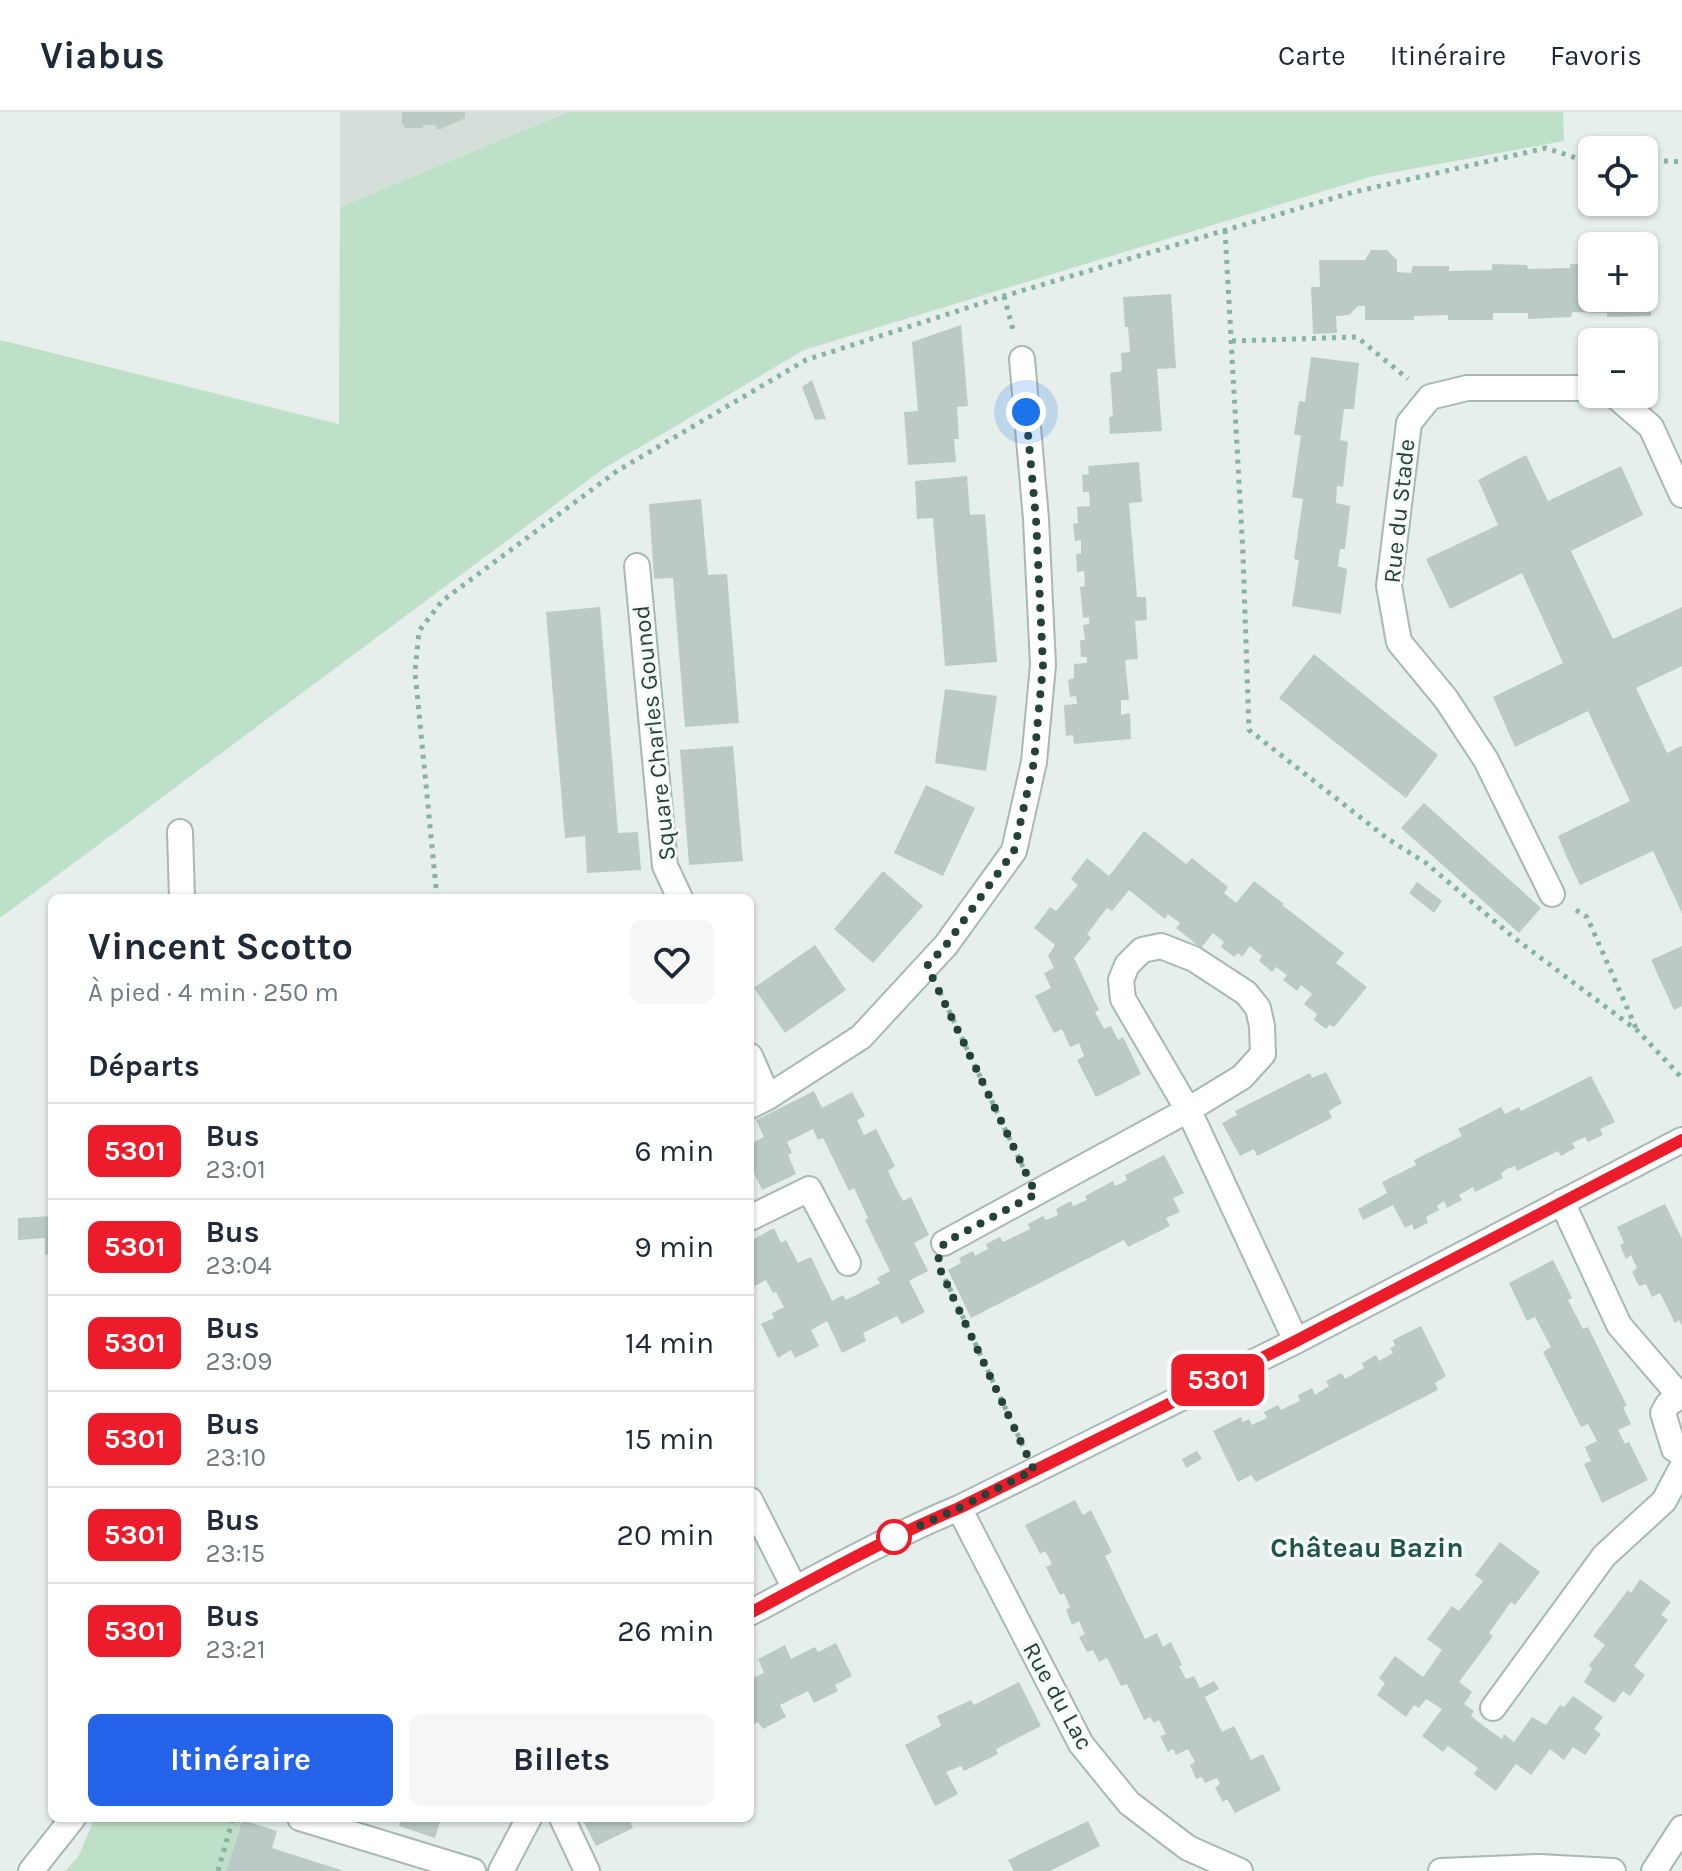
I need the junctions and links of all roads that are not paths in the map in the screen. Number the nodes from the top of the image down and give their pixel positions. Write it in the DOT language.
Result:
graph roads {
  1 [pos="1022,359"];
  2 [pos="1578,388"];
  3 [pos="1629,408"];
  4 [pos="1682,495"];
  5 [pos="637,566"];
  6 [pos="180,832"];
  7 [pos="182,894"];
  8 [pos="678,894"];
  9 [pos="1552,894"];
  10 [pos="754,1076"];
  11 [pos="759,1101"];
  12 [pos="1188,1110"];
  13 [pos="1682,1140"];
  14 [pos="1562,1202"];
  15 [pos="754,1216"];
  16 [pos="944,1243"];
  17 [pos="848,1263"];
  18 [pos="1296,1341"];
  19 [pos="1680,1395"];
  20 [pos="1682,1453"];
  21 [pos="1682,1467"];
  22 [pos="754,1508"];
  23 [pos="959,1508"];
  24 [pos="795,1589"];
  25 [pos="754,1611"];
  26 [pos="1493,1708"];
  27 [pos="70,1822"];
  28 [pos="313,1822"];
  29 [pos="527,1822"];
  30 [pos="564,1822"];
  31 [pos="1682,1828"];
  32 [pos="31,1871"];
  33 [pos="473,1871"];
  34 [pos="501,1871"];
  35 [pos="587,1871"];
  36 [pos="1240,1871"];
  37 [pos="1441,1871"];
  38 [pos="1613,1871"];
  39 [pos="1654,1871"];
  1 -- 11 [label="street"];
  2 -- 9 [label="street, Rue du Stade"];
  3 -- 4 [label="street"];
  5 -- 8 [label="street, Square Charles Gounod"];
  6 -- 7 [label="street"];
  10 -- 11 [label="street"];
  12 -- 12 [label="street"];
  12 -- 16 [label="street"];
  12 -- 18 [label="street"];
  13 -- 14 [label="street"];
  14 -- 18 [label="street"];
  14 -- 19 [label="street"];
  15 -- 17 [label="street"];
  18 -- 23 [label="street"];
  19 -- 20 [label="street"];
  21 -- 26 [label="street"];
  22 -- 24 [label="street"];
  23 -- 24 [label="street"];
  23 -- 36 [label="street, Rue du Lac"];
  24 -- 25 [label="street"];
  27 -- 32 [label="street"];
  28 -- 33 [label="street"];
  29 -- 34 [label="street"];
  30 -- 35 [label="street"];
  31 -- 39 [label="street"];
  37 -- 38 [label="street"];
}
